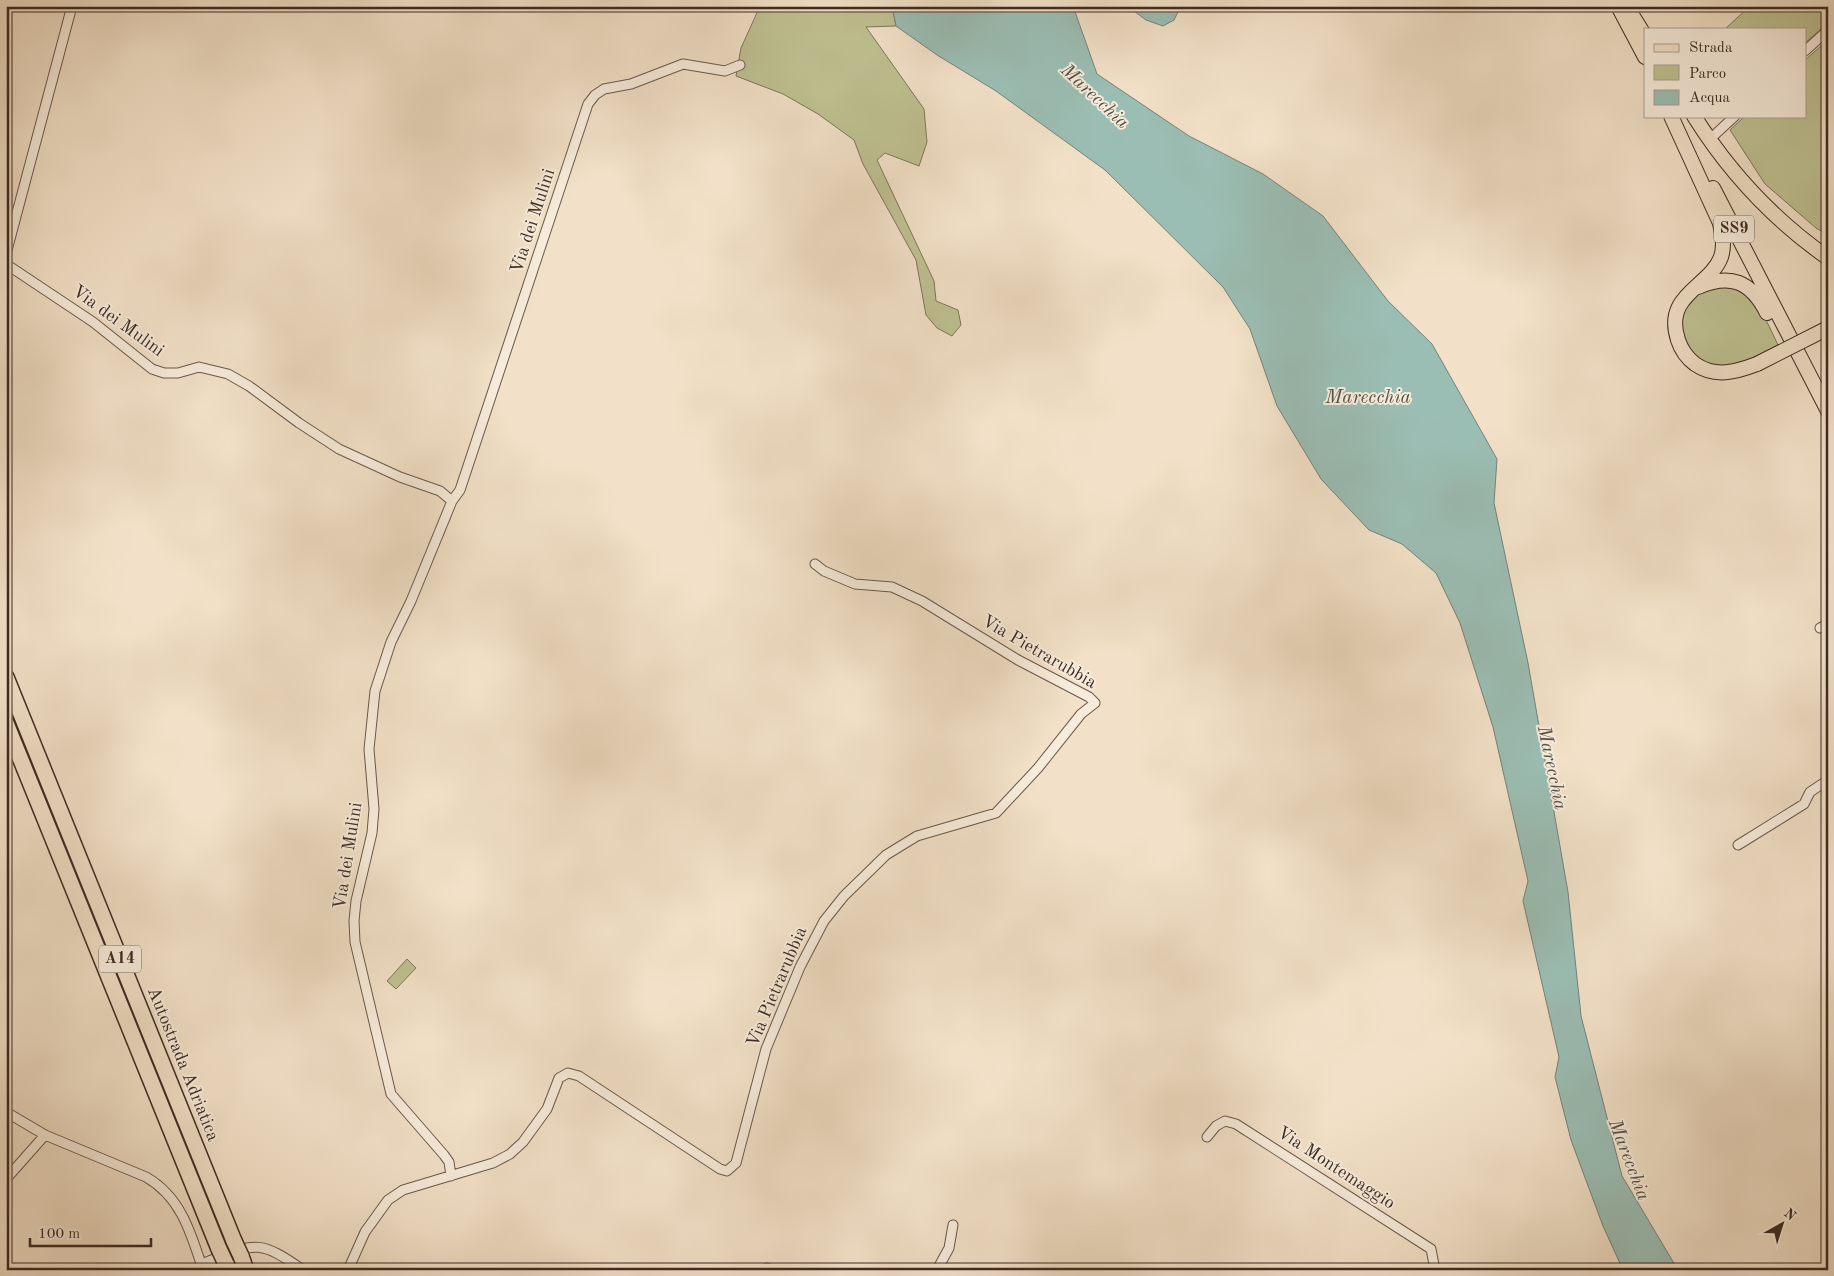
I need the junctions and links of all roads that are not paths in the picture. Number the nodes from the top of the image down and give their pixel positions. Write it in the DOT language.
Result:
graph roads {
  1 [pos="72,6"];
  2 [pos="1618,6"];
  3 [pos="1625,6"];
  4 [pos="1828,30"];
  5 [pos="1644,34"];
  6 [pos="1806,50"];
  7 [pos="1644,54"];
  8 [pos="740,65"];
  9 [pos="1671,118"];
  10 [pos="1677,118"];
  11 [pos="1695,118"];
  12 [pos="1732,118"];
  13 [pos="1709,140"];
  14 [pos="6,254"];
  15 [pos="1828,258"];
  16 [pos="6,264"];
  17 [pos="1692,290"];
  18 [pos="1828,328"];
  19 [pos="1828,411"];
  20 [pos="1828,422"];
  21 [pos="452,501"];
  22 [pos="815,564"];
  23 [pos="6,677"];
  24 [pos="6,723"];
  25 [pos="1828,780"];
  26 [pos="1738,845"];
  27 [pos="6,1112"];
  28 [pos="45,1135"];
  29 [pos="1207,1137"];
  30 [pos="451,1176"];
  31 [pos="6,1179"];
  32 [pos="953,1225"];
  33 [pos="243,1263"];
  34 [pos="202,1267"];
  35 [pos="227,1267"];
  36 [pos="303,1270"];
  37 [pos="348,1270"];
  38 [pos="937,1270"];
  39 [pos="1435,1270"];
  1 -- 14 [label="street"];
  2 -- 7 [label="main road"];
  3 -- 5 [label="main road"];
  4 -- 6 [label="street"];
  8 -- 21 [label="street, Via dei Mulini"];
  9 -- 17 [label="main road"];
  10 -- 19 [label="main road, SS9"];
  11 -- 13 [label="main road"];
  12 -- 13 [label="street"];
  13 -- 15 [label="main road"];
  16 -- 21 [label="street, Via dei Mulini"];
  17 -- 18 [label="main road, bridge"];
  17 -- 20 [label="main road"];
  21 -- 30 [label="street, Via dei Mulini"];
  22 -- 30 [label="street, Via Pietrarubbia"];
  23 -- 33 [label="highway, Autostrada Adriatica / A14, bridge"];
  24 -- 35 [label="highway, Autostrada Adriatica / A14, bridge"];
  25 -- 26 [label="street"];
  27 -- 28 [label="street"];
  28 -- 31 [label="street"];
  28 -- 34 [label="street"];
  29 -- 39 [label="street, Via Montemaggio"];
  30 -- 37 [label="street, Via Pietrarubbia"];
  32 -- 38 [label="street"];
  34 -- 36 [label="street"];
}
